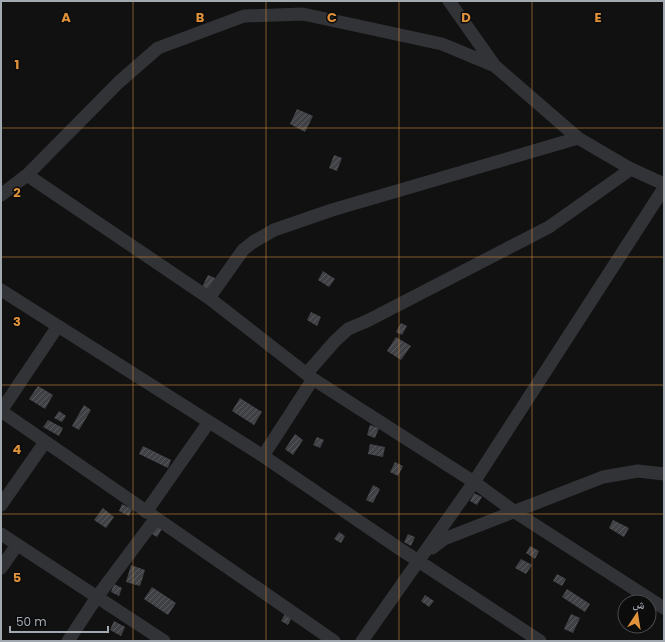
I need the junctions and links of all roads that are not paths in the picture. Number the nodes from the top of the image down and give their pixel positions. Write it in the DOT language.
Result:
graph roads {
  1 [pos="449,1"];
  2 [pos="496,66"];
  3 [pos="578,138"];
  4 [pos="631,169"];
  5 [pos="26,175"];
  6 [pos="664,184"];
  7 [pos="664,188"];
  8 [pos="1,195"];
  9 [pos="1,290"];
  10 [pos="209,298"];
  11 [pos="58,326"];
  12 [pos="310,376"];
  13 [pos="1,411"];
  14 [pos="209,422"];
  15 [pos="45,442"];
  16 [pos="263,456"];
  17 [pos="664,474"];
  18 [pos="474,482"];
  19 [pos="1,506"];
  20 [pos="515,512"];
  21 [pos="151,515"];
  22 [pos="1,534"];
  23 [pos="17,545"];
  24 [pos="422,557"];
  25 [pos="1,568"];
  26 [pos="97,597"];
  27 [pos="664,608"];
  28 [pos="68,641"];
  29 [pos="164,641"];
  30 [pos="334,641"];
  31 [pos="362,641"];
  32 [pos="540,641"];
  1 -- 2 [label="street"];
  2 -- 3 [label="street"];
  2 -- 5 [label="street"];
  3 -- 4 [label="street"];
  3 -- 10 [label="street"];
  4 -- 6 [label="street"];
  4 -- 12 [label="street"];
  5 -- 8 [label="street"];
  5 -- 10 [label="street"];
  7 -- 18 [label="street"];
  9 -- 11 [label="street"];
  10 -- 12 [label="street"];
  11 -- 13 [label="street"];
  11 -- 14 [label="street"];
  12 -- 16 [label="street"];
  12 -- 18 [label="street"];
  13 -- 15 [label="street"];
  14 -- 16 [label="street"];
  14 -- 21 [label="street"];
  15 -- 19 [label="street"];
  15 -- 21 [label="street"];
  16 -- 24 [label="street"];
  17 -- 20 [label="street"];
  18 -- 20 [label="street"];
  18 -- 24 [label="street"];
  20 -- 24 [label="street"];
  20 -- 27 [label="street"];
  21 -- 26 [label="street"];
  21 -- 30 [label="street"];
  22 -- 23 [label="street"];
  23 -- 25 [label="street"];
  23 -- 26 [label="street"];
  24 -- 31 [label="street"];
  24 -- 32 [label="street"];
  26 -- 28 [label="street"];
  26 -- 29 [label="street"];
}
